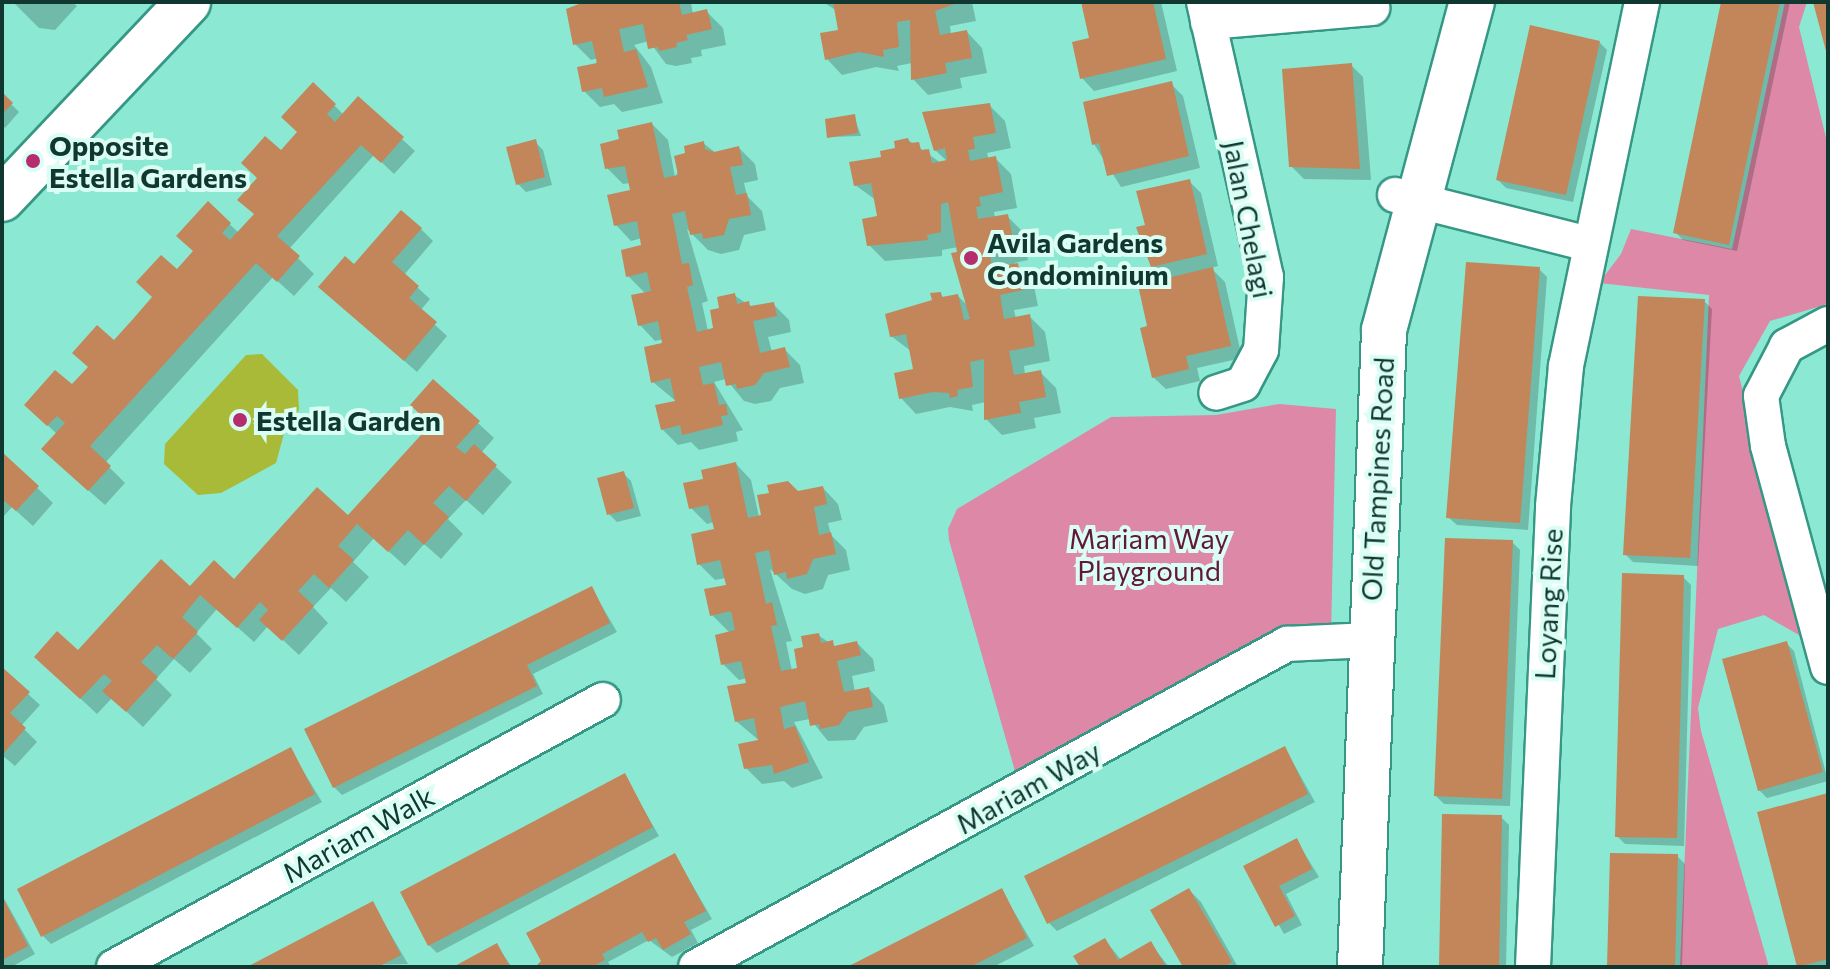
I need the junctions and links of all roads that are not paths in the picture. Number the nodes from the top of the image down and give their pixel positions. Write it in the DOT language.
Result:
graph roads {
  1 [pos="188,2"];
  2 [pos="1446,2"];
  3 [pos="1472,2"];
  4 [pos="1642,2"];
  5 [pos="1372,8"];
  6 [pos="1206,12"];
  7 [pos="1406,198"];
  8 [pos="2,199"];
  9 [pos="1588,244"];
  10 [pos="1828,324"];
  11 [pos="1216,393"];
  12 [pos="1357,640"];
  13 [pos="1828,667"];
  14 [pos="603,700"];
  15 [pos="114,967"];
  16 [pos="696,967"];
  17 [pos="1336,967"];
  18 [pos="1360,967"];
  19 [pos="1533,967"];
  1 -- 8 [label="street"];
  2 -- 7 [label="street, Old Tampines Road"];
  3 -- 7 [label="street, Old Tampines Road"];
  4 -- 9 [label="street, Loyang Rise"];
  5 -- 6 [label="street, Jalan Chelagi"];
  6 -- 11 [label="street, Jalan Chelagi"];
  7 -- 9 [label="street"];
  7 -- 12 [label="street, Old Tampines Road"];
  9 -- 19 [label="street, Loyang Rise"];
  10 -- 13 [label="street"];
  12 -- 16 [label="street, Mariam Way"];
  12 -- 17 [label="street, Old Tampines Road"];
  12 -- 18 [label="street, Old Tampines Road"];
  14 -- 15 [label="street, Mariam Walk"];
}
